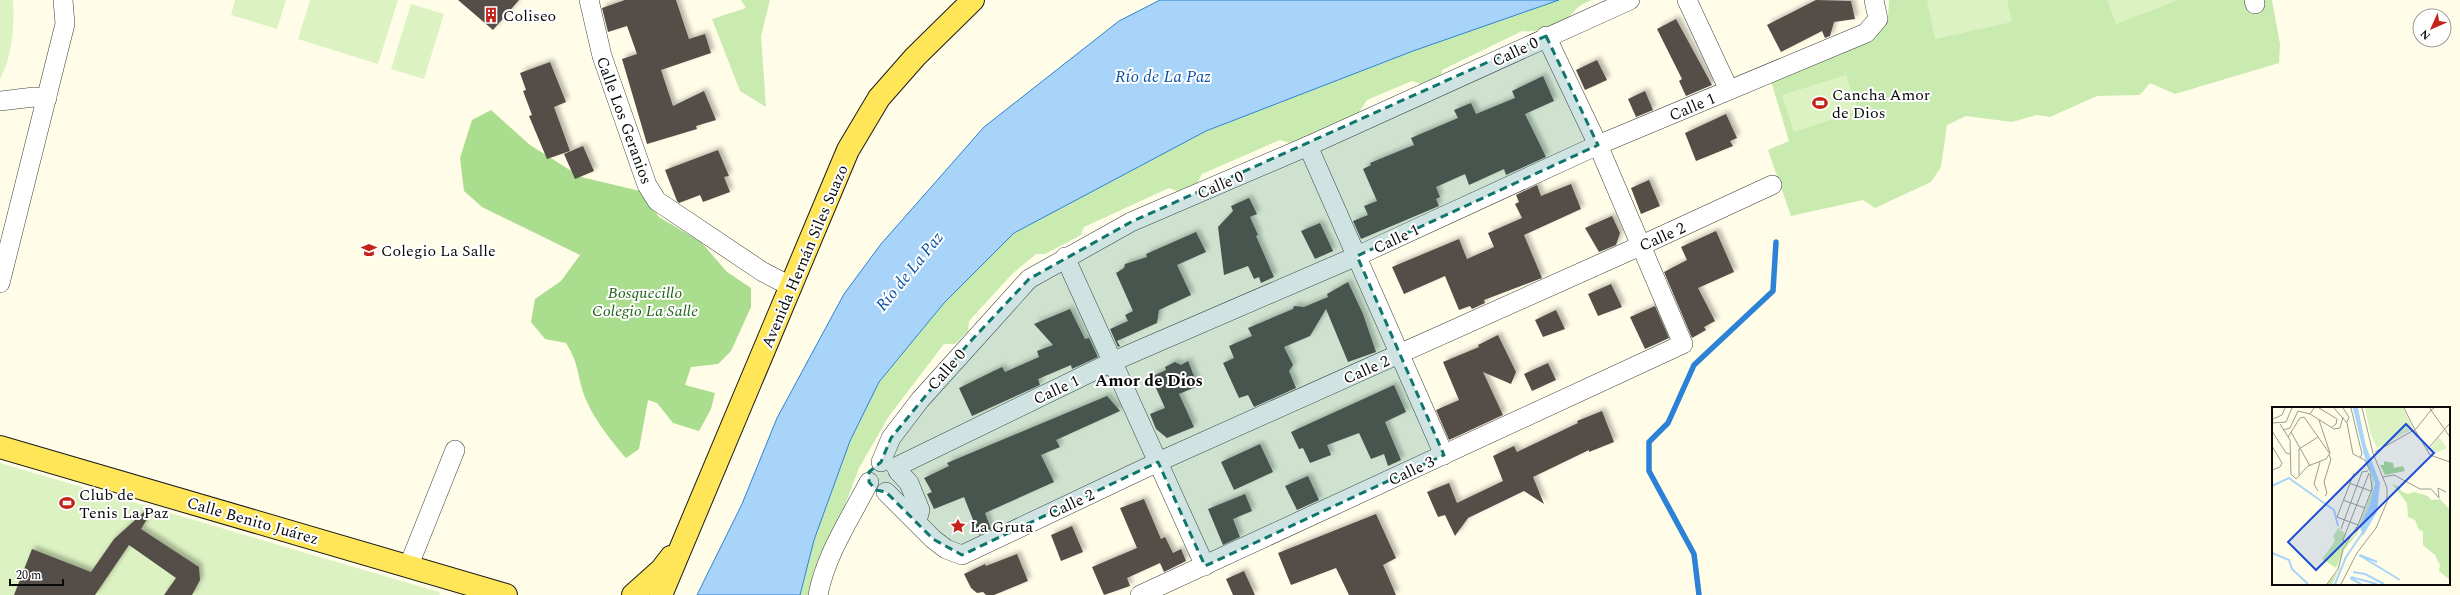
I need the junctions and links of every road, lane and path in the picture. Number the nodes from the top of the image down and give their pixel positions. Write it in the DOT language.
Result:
graph roads {
  1 [pos="63,0"];
  2 [pos="589,0"];
  3 [pos="973,0"];
  4 [pos="1630,0"];
  5 [pos="1687,0"];
  6 [pos="1874,0"];
  7 [pos="1546,36"];
  8 [pos="1729,90"];
  9 [pos="46,98"];
  10 [pos="0,101"];
  11 [pos="1598,145"];
  12 [pos="1308,146"];
  13 [pos="1772,184"];
  14 [pos="1640,246"];
  15 [pos="1357,256"];
  16 [pos="1065,257"];
  17 [pos="0,283"];
  18 [pos="790,286"];
  19 [pos="1400,354"];
  20 [pos="1114,361"];
  21 [pos="0,447"];
  22 [pos="455,450"];
  23 [pos="1444,455"];
  24 [pos="1158,462"];
  25 [pos="892,466"];
  26 [pos="879,489"];
  27 [pos="917,521"];
  28 [pos="683,542"];
  29 [pos="409,565"];
  30 [pos="1205,566"];
  31 [pos="506,595"];
  32 [pos="633,595"];
  33 [pos="661,595"];
  34 [pos="818,595"];
  35 [pos="1140,595"];
  1 -- 9 [label="street"];
  2 -- 18 [label="street, Calle Los Geranios"];
  3 -- 18 [label="main road, Avenida Hernán Siles Suazo"];
  4 -- 7 [label="street, Calle 0"];
  5 -- 8 [label="street"];
  6 -- 8 [label="street, Calle 1"];
  7 -- 11 [label="street"];
  7 -- 12 [label="street, Calle 0"];
  8 -- 11 [label="street, Calle 1"];
  9 -- 10 [label="street"];
  9 -- 17 [label="street"];
  11 -- 14 [label="street"];
  11 -- 15 [label="street, Calle 1"];
  12 -- 15 [label="street"];
  12 -- 16 [label="street, Calle 0"];
  13 -- 14 [label="street, Calle 2"];
  14 -- 19 [label="street, Calle 2"];
  14 -- 23 [label="street, Calle 3"];
  15 -- 19 [label="street"];
  15 -- 20 [label="street, Calle 1"];
  16 -- 20 [label="street"];
  16 -- 25 [label="street, Calle 0"];
  18 -- 28 [label="main road, Avenida Hernán Siles Suazo"];
  19 -- 23 [label="street"];
  19 -- 24 [label="street, Calle 2"];
  20 -- 24 [label="street"];
  20 -- 25 [label="street, Calle 1"];
  21 -- 29 [label="main road, Calle Benito Juárez"];
  22 -- 29 [label="street"];
  23 -- 30 [label="street, Calle 3"];
  24 -- 27 [label="street, Calle 2"];
  24 -- 30 [label="street"];
  25 -- 26 [label="street"];
  25 -- 26 [label="street"];
  25 -- 27 [label="street"];
  26 -- 27 [label="street"];
  26 -- 34 [label="street"];
  28 -- 32 [label="main road, Avenida Hernán Siles Suazo"];
  28 -- 33 [label="main road, Avenida Hernán Siles Suazo"];
  29 -- 31 [label="main road, Calle Benito Juárez"];
  30 -- 35 [label="street, Calle 3"];
}
